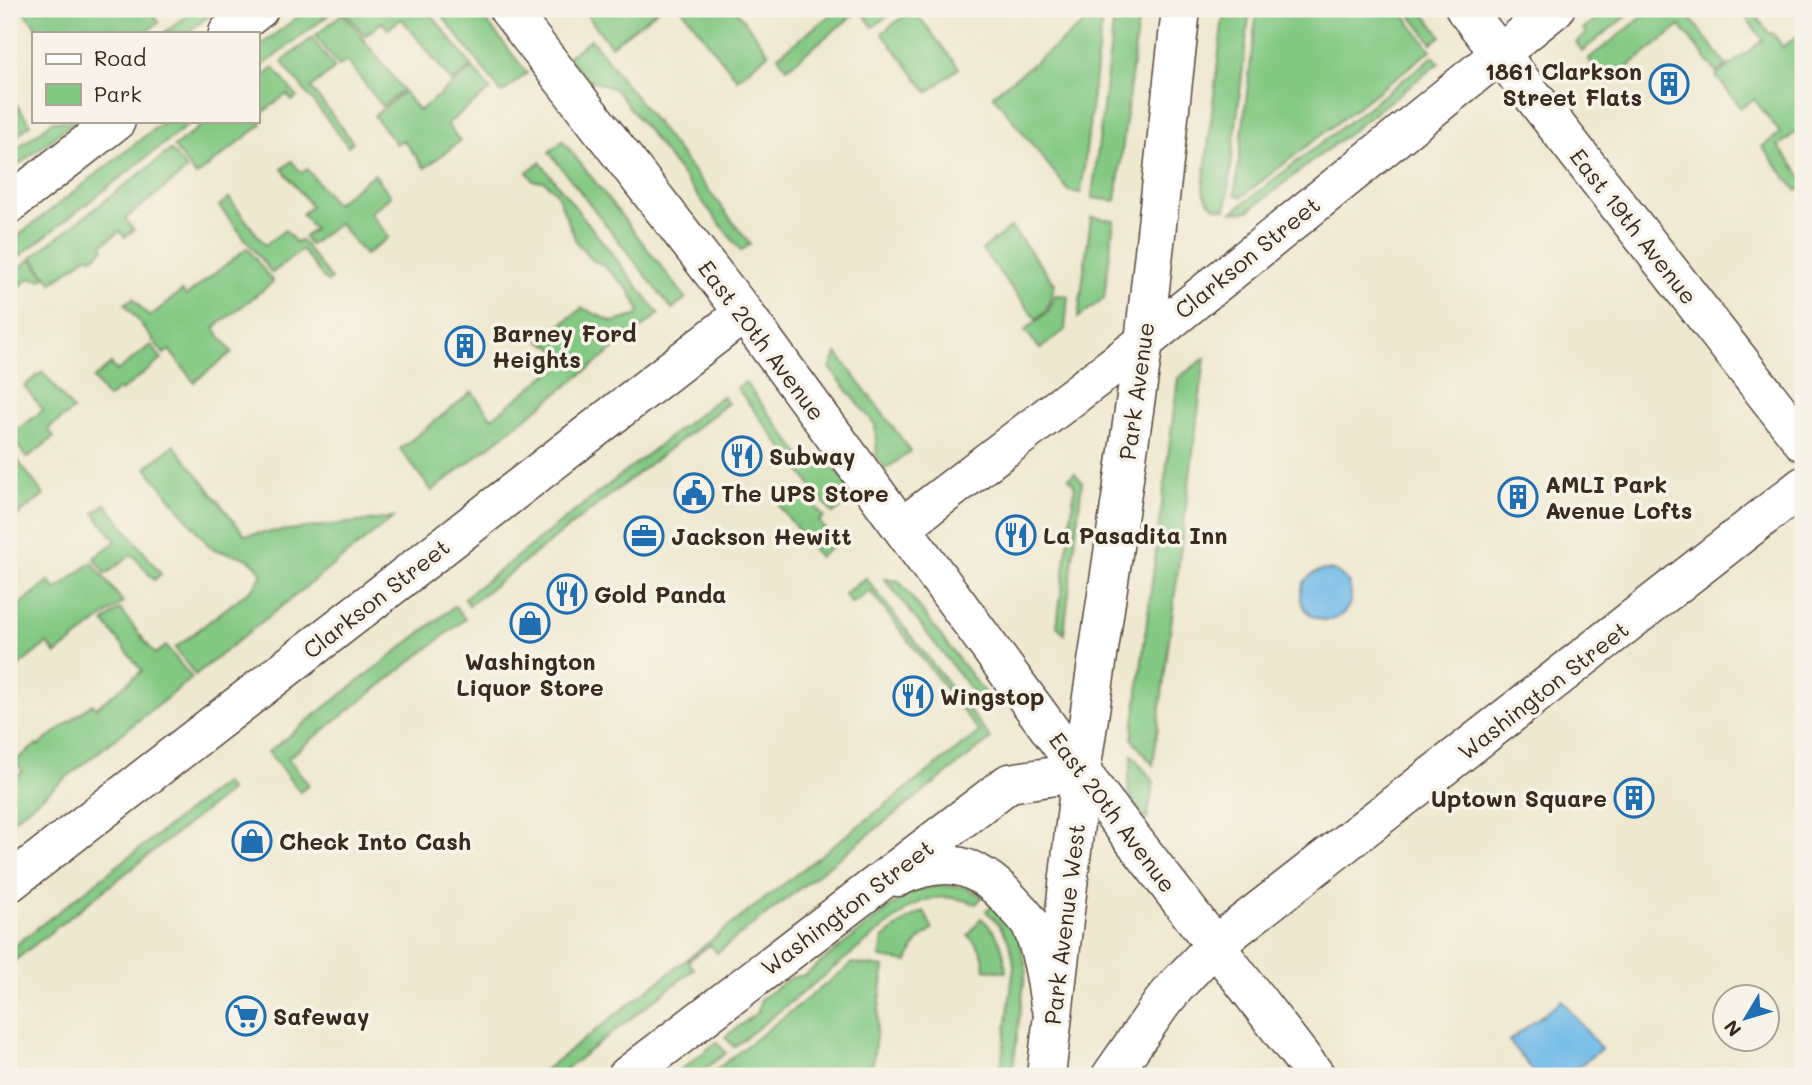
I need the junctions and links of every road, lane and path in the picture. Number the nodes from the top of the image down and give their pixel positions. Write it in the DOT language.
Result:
graph roads {
  1 [pos="259,9"];
  2 [pos="1181,9"];
  3 [pos="1465,9"];
  4 [pos="1555,9"];
  5 [pos="523,14"];
  6 [pos="229,32"];
  7 [pos="1499,53"];
  8 [pos="115,122"];
  9 [pos="9,204"];
  10 [pos="744,313"];
  11 [pos="1144,342"];
  12 [pos="1803,442"];
  13 [pos="1803,486"];
  14 [pos="902,527"];
  15 [pos="1081,772"];
  16 [pos="9,883"];
  17 [pos="870,890"];
  18 [pos="1215,945"];
  19 [pos="1053,1019"];
  20 [pos="627,1076"];
  21 [pos="1046,1076"];
  22 [pos="1111,1076"];
  23 [pos="1316,1076"];
  1 -- 6 [label="street"];
  2 -- 11 [label="street, Park Avenue"];
  3 -- 7 [label="street, East 19th Avenue"];
  4 -- 7 [label="street, Clarkson Street"];
  5 -- 10 [label="street, East 20th Avenue"];
  7 -- 11 [label="street, Clarkson Street"];
  7 -- 12 [label="street, East 19th Avenue"];
  8 -- 9 [label="street"];
  10 -- 14 [label="street, East 20th Avenue"];
  10 -- 16 [label="street, Clarkson Street"];
  11 -- 14 [label="street, Clarkson Street"];
  11 -- 15 [label="street, Park Avenue"];
  13 -- 18 [label="street, Washington Street"];
  14 -- 15 [label="street, East 20th Avenue"];
  15 -- 17 [label="street, Washington Street"];
  15 -- 18 [label="street, East 20th Avenue"];
  15 -- 19 [label="street, Park Avenue West"];
  17 -- 19 [label="street"];
  17 -- 20 [label="street, Washington Street"];
  18 -- 22 [label="street, Washington Street"];
  18 -- 23 [label="street, East 20th Avenue"];
  19 -- 21 [label="street, Park Avenue West"];
}
